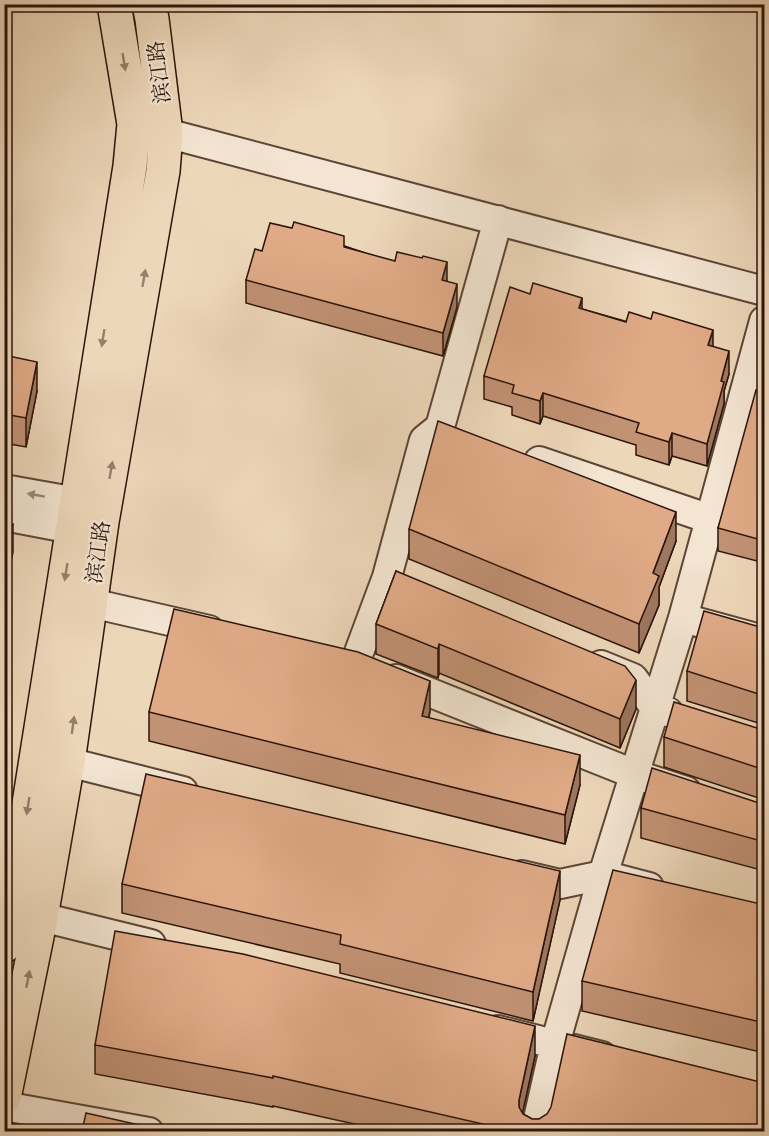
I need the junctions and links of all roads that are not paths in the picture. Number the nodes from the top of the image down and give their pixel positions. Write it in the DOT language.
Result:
graph roads {
  1 [pos="114,4"];
  2 [pos="149,4"];
  3 [pos="166,133"];
  4 [pos="498,220"];
  5 [pos="765,291"];
  6 [pos="765,321"];
  7 [pos="519,454"];
  8 [pos="4,489"];
  9 [pos="4,516"];
  10 [pos="84,517"];
  11 [pos="710,519"];
  12 [pos="91,603"];
  13 [pos="683,618"];
  14 [pos="229,634"];
  15 [pos="765,640"];
  16 [pos="579,656"];
  17 [pos="655,708"];
  18 [pos="688,718"];
  19 [pos="36,757"];
  20 [pos="68,762"];
  21 [pos="634,774"];
  22 [pos="203,796"];
  23 [pos="710,799"];
  24 [pos="494,868"];
  25 [pos="603,875"];
  26 [pos="672,894"];
  27 [pos="26,914"];
  28 [pos="4,946"];
  29 [pos="178,951"];
  30 [pos="475,1024"];
  31 [pos="555,1044"];
  32 [pos="625,1061"];
  33 [pos="4,1098"];
  34 [pos="4,1106"];
  35 [pos="150,1131"];
  36 [pos="535,1131"];
  1 -- 10 [label="main road, 滨江路, one-way"];
  2 -- 3 [label="main road, 滨江路"];
  3 -- 4 [label="street"];
  10 -- 3 [label="main road, 滨江路, one-way"];
  4 -- 5 [label="street"];
  4 -- 21 [label="street"];
  6 -- 11 [label="street"];
  7 -- 11 [label="street"];
  10 -- 8 [label="street, one-way"];
  9 -- 10 [label="street"];
  10 -- 12 [label="main road, 滨江路"];
  10 -- 19 [label="main road, 滨江路, one-way"];
  11 -- 13 [label="street"];
  12 -- 14 [label="street"];
  20 -- 12 [label="main road, 滨江路, one-way"];
  13 -- 15 [label="street"];
  13 -- 17 [label="street"];
  16 -- 17 [label="street"];
  17 -- 18 [label="street"];
  17 -- 21 [label="street"];
  19 -- 20 [label="street"];
  19 -- 27 [label="main road, 滨江路, one-way"];
  20 -- 22 [label="street"];
  20 -- 27 [label="main road, 滨江路"];
  21 -- 23 [label="street"];
  21 -- 25 [label="street"];
  24 -- 25 [label="street"];
  25 -- 26 [label="street"];
  25 -- 31 [label="street"];
  27 -- 28 [label="main road, 滨江路"];
  27 -- 29 [label="street"];
  33 -- 27 [label="main road, 滨江路, one-way"];
  30 -- 31 [label="street"];
  31 -- 32 [label="street"];
  31 -- 36 [label="street"];
  34 -- 35 [label="street"];
}
